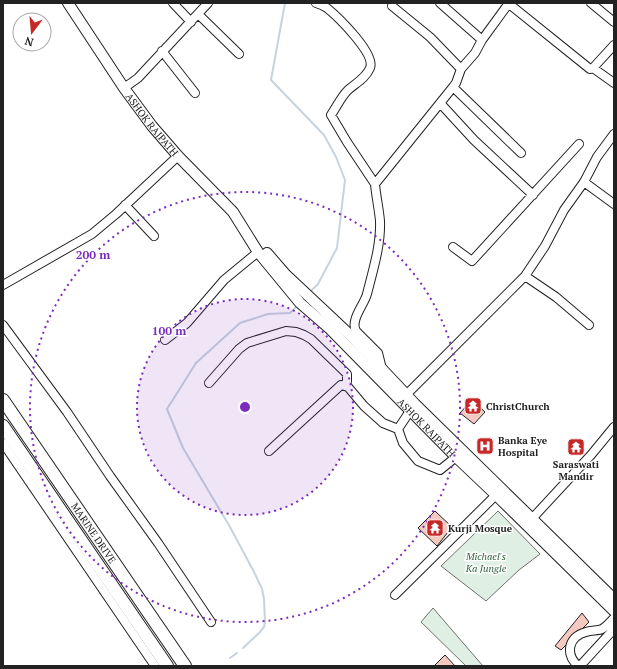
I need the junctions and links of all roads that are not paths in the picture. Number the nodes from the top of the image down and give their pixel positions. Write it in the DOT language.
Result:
graph roads {
  1 [pos="68,3"];
  2 [pos="173,3"];
  3 [pos="208,3"];
  4 [pos="316,3"];
  5 [pos="440,3"];
  6 [pos="508,3"];
  7 [pos="591,3"];
  8 [pos="392,6"];
  9 [pos="198,14"];
  10 [pos="191,22"];
  11 [pos="614,22"];
  12 [pos="482,40"];
  13 [pos="614,45"];
  14 [pos="162,51"];
  15 [pos="239,54"];
  16 [pos="593,68"];
  17 [pos="461,69"];
  18 [pos="614,83"];
  19 [pos="453,87"];
  20 [pos="124,88"];
  21 [pos="195,93"];
  22 [pos="440,103"];
  23 [pos="614,134"];
  24 [pos="579,144"];
  25 [pos="521,153"];
  26 [pos="178,156"];
  27 [pos="584,182"];
  28 [pos="374,184"];
  29 [pos="533,195"];
  30 [pos="614,204"];
  31 [pos="125,205"];
  32 [pos="154,236"];
  33 [pos="249,236"];
  34 [pos="453,247"];
  35 [pos="258,252"];
  36 [pos="525,276"];
  37 [pos="284,279"];
  38 [pos="3,285"];
  39 [pos="3,325"];
  40 [pos="589,325"];
  41 [pos="333,326"];
  42 [pos="166,340"];
  43 [pos="382,370"];
  44 [pos="209,383"];
  45 [pos="344,385"];
  46 [pos="402,395"];
  47 [pos="3,400"];
  48 [pos="412,407"];
  49 [pos="428,423"];
  50 [pos="3,426"];
  51 [pos="614,427"];
  52 [pos="398,428"];
  53 [pos="3,443"];
  54 [pos="269,450"];
  55 [pos="456,457"];
  56 [pos="499,492"];
  57 [pos="530,522"];
  58 [pos="395,595"];
  59 [pos="614,599"];
  60 [pos="614,611"];
  61 [pos="614,618"];
  62 [pos="211,622"];
  63 [pos="614,629"];
  64 [pos="155,666"];
  65 [pos="167,666"];
  66 [pos="185,666"];
  67 [pos="579,666"];
  1 -- 20 [label="main road, ASHOK RAJPATH"];
  2 -- 10 [label="street"];
  3 -- 9 [label="street"];
  4 -- 28 [label="street"];
  5 -- 12 [label="street"];
  6 -- 12 [label="street"];
  6 -- 16 [label="street"];
  7 -- 11 [label="street"];
  8 -- 17 [label="street"];
  9 -- 10 [label="street"];
  9 -- 15 [label="street"];
  10 -- 14 [label="street"];
  12 -- 17 [label="street"];
  13 -- 16 [label="street"];
  14 -- 20 [label="street"];
  14 -- 21 [label="street"];
  16 -- 18 [label="street"];
  17 -- 19 [label="street"];
  19 -- 22 [label="street"];
  19 -- 25 [label="street"];
  20 -- 26 [label="main road, ASHOK RAJPATH"];
  22 -- 28 [label="street"];
  22 -- 29 [label="street"];
  23 -- 27 [label="street"];
  24 -- 29 [label="street"];
  26 -- 31 [label="street"];
  26 -- 33 [label="main road, ASHOK RAJPATH"];
  27 -- 30 [label="street"];
  27 -- 36 [label="street"];
  28 -- 43 [label="street"];
  29 -- 34 [label="street"];
  31 -- 32 [label="street"];
  31 -- 38 [label="street"];
  33 -- 35 [label="main road, ASHOK RAJPATH"];
  33 -- 37 [label="main road, ASHOK RAJPATH"];
  35 -- 37 [label="main road, ASHOK RAJPATH"];
  35 -- 42 [label="street"];
  36 -- 40 [label="street"];
  36 -- 46 [label="street"];
  37 -- 41 [label="main road, ASHOK RAJPATH"];
  39 -- 62 [label="street"];
  41 -- 43 [label="main road, ASHOK RAJPATH"];
  41 -- 46 [label="main road, ASHOK RAJPATH"];
  43 -- 46 [label="main road, ASHOK RAJPATH"];
  44 -- 45 [label="street"];
  45 -- 52 [label="street"];
  45 -- 54 [label="street"];
  46 -- 48 [label="main road, ASHOK RAJPATH"];
  47 -- 66 [label="highway, MARINE DRIVE"];
  48 -- 49 [label="main road, ASHOK RAJPATH"];
  48 -- 52 [label="street"];
  49 -- 55 [label="main road, ASHOK RAJPATH"];
  49 -- 56 [label="main road, ASHOK RAJPATH"];
  50 -- 65 [label="highway, MARINE DRIVE"];
  51 -- 57 [label="street"];
  52 -- 55 [label="street"];
  53 -- 64 [label="street"];
  55 -- 56 [label="main road, ASHOK RAJPATH"];
  56 -- 57 [label="main road, ASHOK RAJPATH"];
  56 -- 58 [label="street"];
  57 -- 59 [label="main road, ASHOK RAJPATH"];
  57 -- 60 [label="main road, ASHOK RAJPATH"];
  61 -- 67 [label="street"];
  63 -- 67 [label="street"];
}
